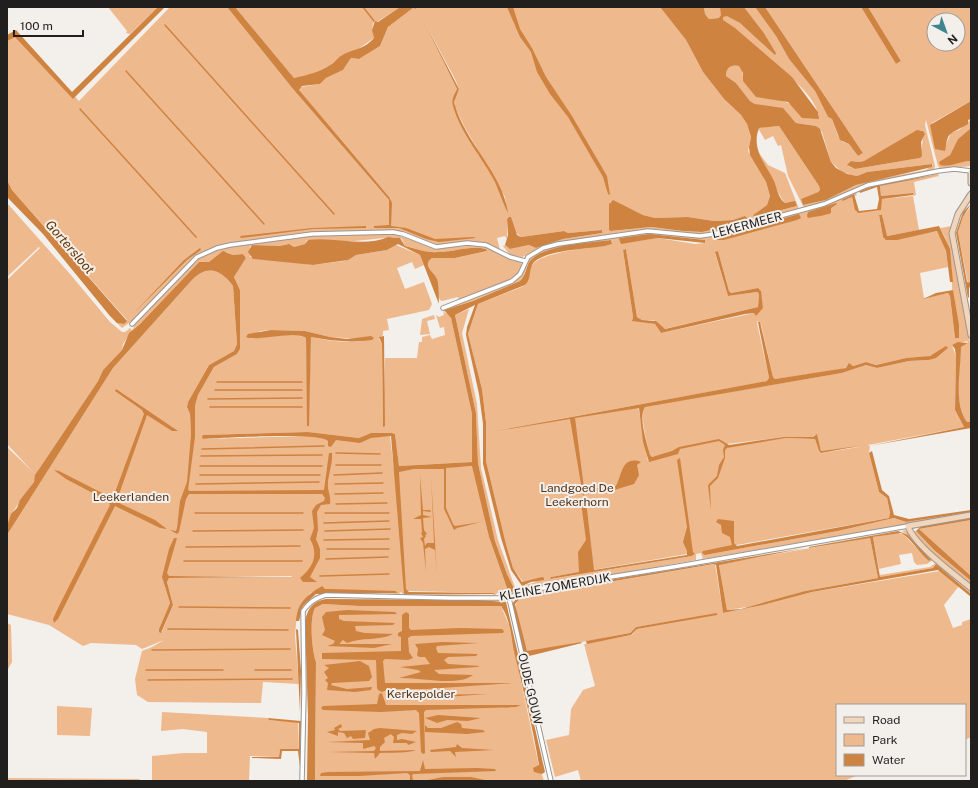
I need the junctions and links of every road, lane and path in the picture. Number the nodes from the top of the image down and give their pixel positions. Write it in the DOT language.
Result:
graph roads {
  1 [pos="971,171"];
  2 [pos="971,183"];
  3 [pos="971,194"];
  4 [pos="525,261"];
  5 [pos="443,308"];
  6 [pos="132,324"];
  7 [pos="971,335"];
  8 [pos="971,515"];
  9 [pos="908,526"];
  10 [pos="971,588"];
  11 [pos="509,598"];
  12 [pos="302,781"];
  13 [pos="551,781"];
  1 -- 2 [label="street, LEKERMEER"];
  1 -- 4 [label="street, LEKERMEER"];
  3 -- 7 [label="street"];
  4 -- 5 [label="street, LEKERMEER"];
  4 -- 6 [label="street"];
  8 -- 9 [label="street"];
  9 -- 10 [label="street"];
  9 -- 11 [label="street, KLEINE ZOMERDIJK"];
  11 -- 12 [label="street, KLEINE ZOMERDIJK"];
  11 -- 13 [label="street, OUDE GOUW"];
}
